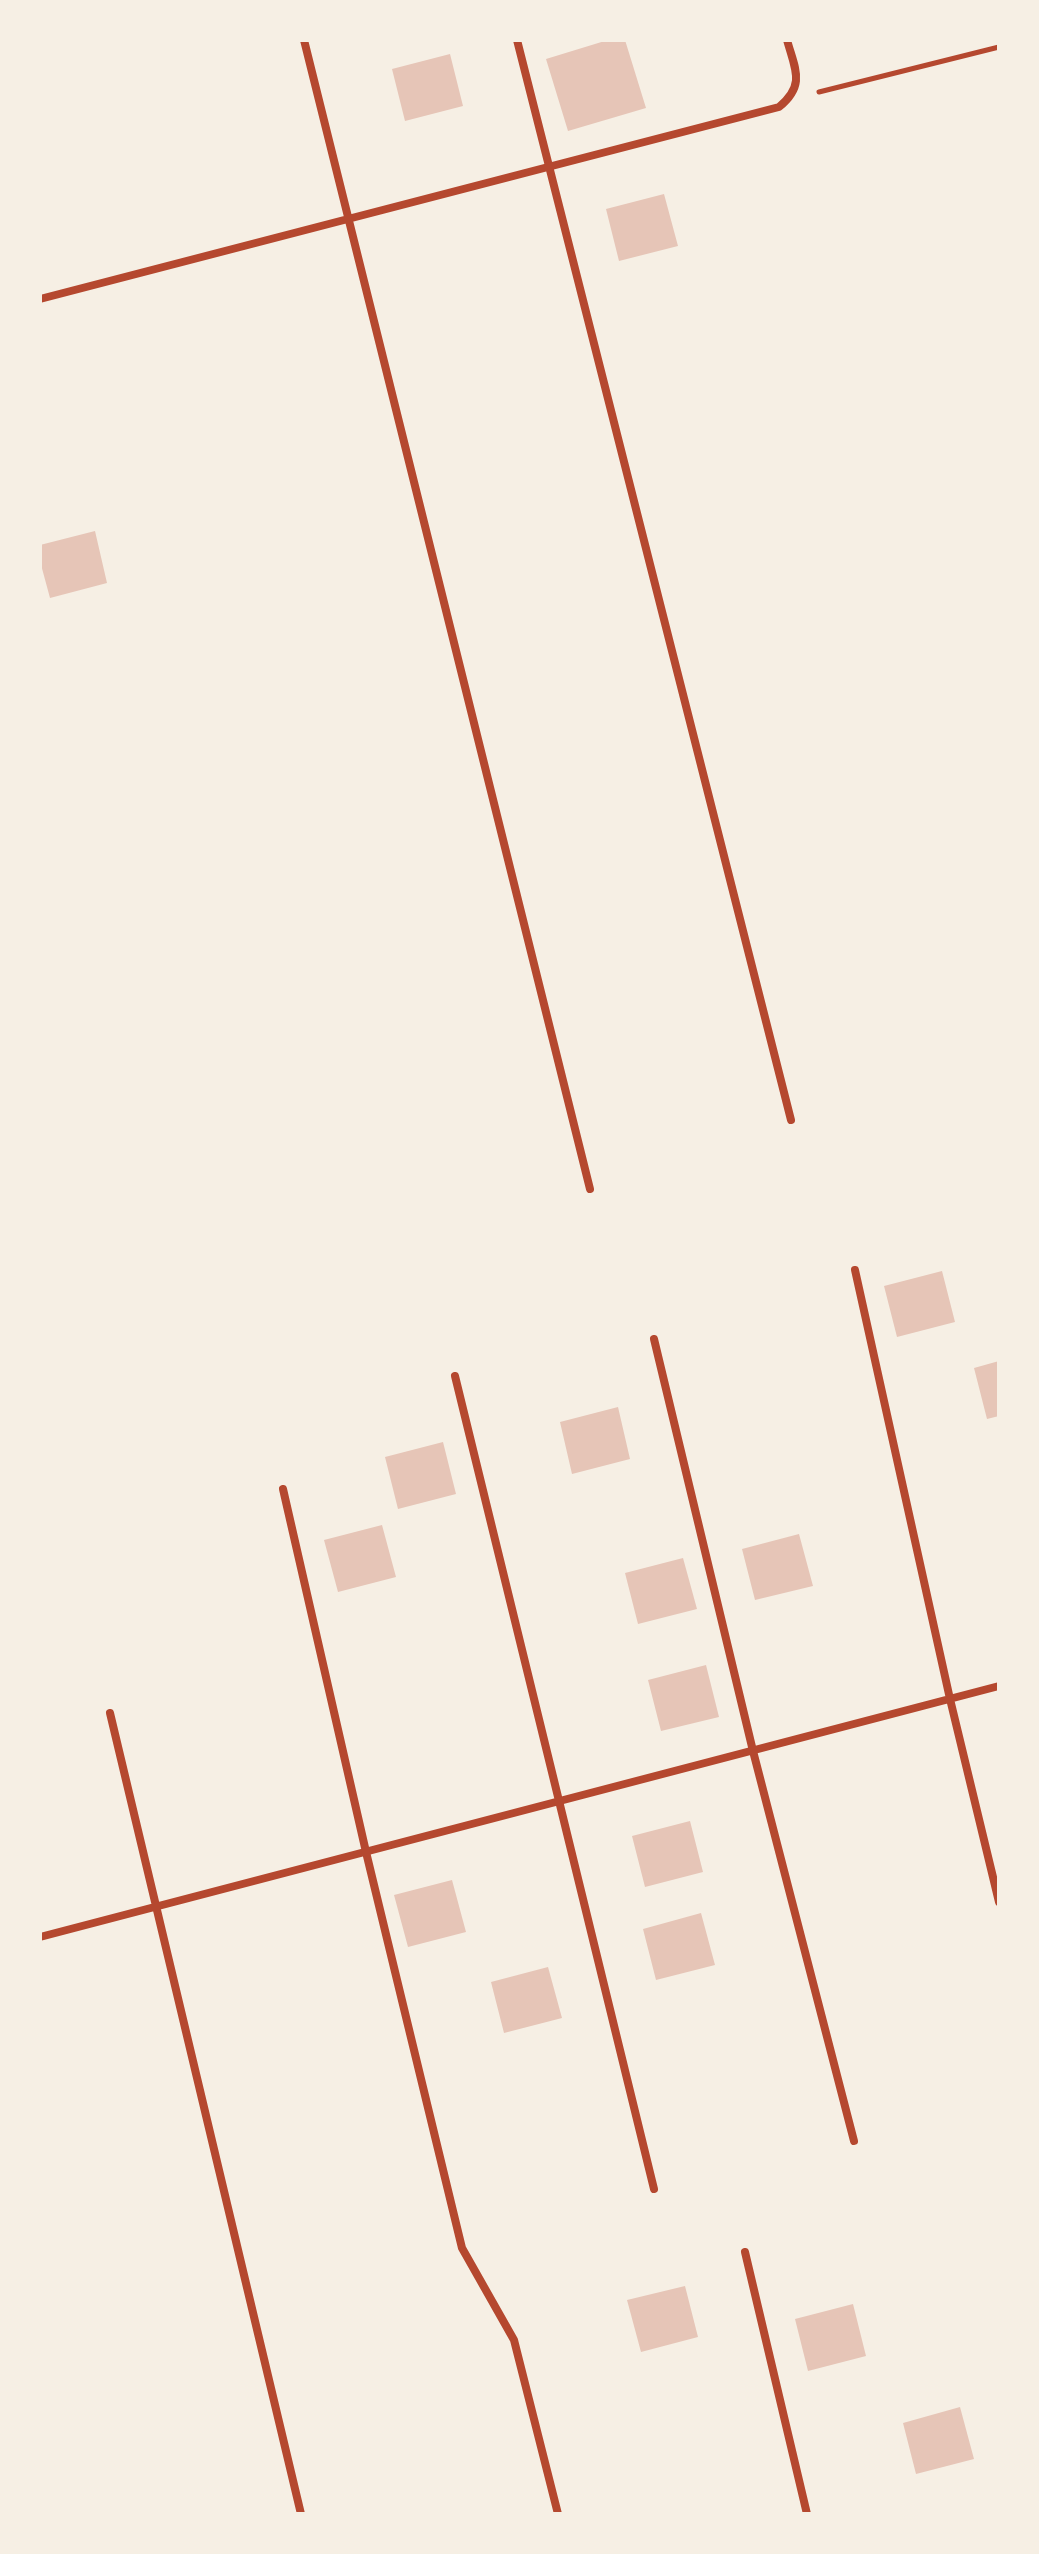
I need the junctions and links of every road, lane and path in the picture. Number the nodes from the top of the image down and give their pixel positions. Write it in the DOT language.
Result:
graph roads {
  1 [pos="304,40"];
  2 [pos="517,40"];
  3 [pos="787,40"];
  4 [pos="999,47"];
  5 [pos="787,100"];
  6 [pos="549,168"];
  7 [pos="349,219"];
  8 [pos="40,299"];
  9 [pos="791,1120"];
  10 [pos="590,1189"];
  11 [pos="855,1270"];
  12 [pos="654,1339"];
  13 [pos="455,1376"];
  14 [pos="283,1489"];
  15 [pos="999,1686"];
  16 [pos="950,1699"];
  17 [pos="110,1713"];
  18 [pos="753,1751"];
  19 [pos="561,1801"];
  20 [pos="366,1852"];
  21 [pos="999,1902"];
  22 [pos="157,1907"];
  23 [pos="40,1937"];
  24 [pos="854,2141"];
  25 [pos="654,2189"];
  26 [pos="745,2252"];
  27 [pos="301,2514"];
  28 [pos="558,2514"];
  29 [pos="807,2514"];
  1 -- 7 [label="street"];
  2 -- 6 [label="street"];
  3 -- 5 [label="street"];
  4 -- 5 [label="path"];
  5 -- 6 [label="street"];
  6 -- 7 [label="street"];
  6 -- 9 [label="street"];
  7 -- 8 [label="street"];
  7 -- 10 [label="street"];
  11 -- 16 [label="street"];
  12 -- 18 [label="street"];
  13 -- 19 [label="street"];
  14 -- 20 [label="street"];
  15 -- 16 [label="street"];
  16 -- 18 [label="street"];
  16 -- 21 [label="street"];
  17 -- 22 [label="street"];
  18 -- 19 [label="street"];
  18 -- 24 [label="street"];
  19 -- 20 [label="street"];
  19 -- 25 [label="street"];
  20 -- 22 [label="street"];
  20 -- 28 [label="street"];
  22 -- 23 [label="street"];
  22 -- 27 [label="street"];
  26 -- 29 [label="street"];
}
